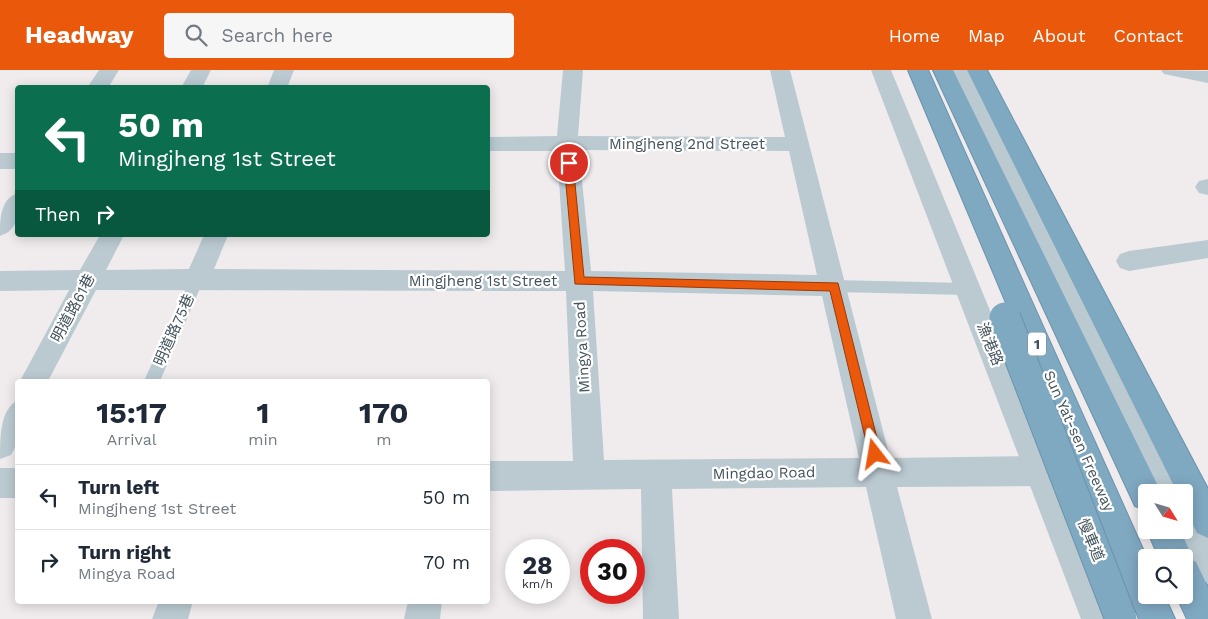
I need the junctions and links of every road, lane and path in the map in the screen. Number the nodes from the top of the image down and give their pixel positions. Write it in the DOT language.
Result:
graph roads {
  1 [pos="109,70"];
  2 [pos="201,70"];
  3 [pos="284,70"];
  4 [pos="573,70"];
  5 [pos="780,70"];
  6 [pos="881,70"];
  7 [pos="900,70"];
  8 [pos="918,70"];
  9 [pos="943,70"];
  10 [pos="960,70"];
  11 [pos="977,70"];
  12 [pos="1171,70"];
  13 [pos="1208,77"];
  14 [pos="99,85"];
  15 [pos="193,85"];
  16 [pos="278,85"];
  17 [pos="567,143"];
  18 [pos="490,144"];
  19 [pos="797,144"];
  20 [pos="0,161"];
  21 [pos="15,161"];
  22 [pos="15,205"];
  23 [pos="0,227"];
  24 [pos="111,237"];
  25 [pos="215,237"];
  26 [pos="1208,249"];
  27 [pos="1128,261"];
  28 [pos="197,279"];
  29 [pos="0,281"];
  30 [pos="87,281"];
  31 [pos="579,282"];
  32 [pos="834,286"];
  33 [pos="968,289"];
  34 [pos="35,379"];
  35 [pos="153,379"];
  36 [pos="15,418"];
  37 [pos="0,446"];
  38 [pos="1041,470"];
  39 [pos="880,472"];
  40 [pos="656,474"];
  41 [pos="589,475"];
  42 [pos="490,476"];
  43 [pos="0,483"];
  44 [pos="15,483"];
  45 [pos="1141,484"];
  46 [pos="1169,484"];
  47 [pos="1193,520"];
  48 [pos="1208,522"];
  49 [pos="1193,535"];
  50 [pos="1208,544"];
  51 [pos="1208,566"];
  52 [pos="1193,593"];
  53 [pos="175,604"];
  54 [pos="424,604"];
  55 [pos="170,619"];
  56 [pos="422,619"];
  57 [pos="661,619"];
  58 [pos="914,619"];
  59 [pos="1099,619"];
  60 [pos="1123,619"];
  61 [pos="1157,619"];
  62 [pos="1205,619"];
  1 -- 14 [label="street"];
  2 -- 15 [label="street"];
  3 -- 16 [label="street"];
  4 -- 17 [label="street, Mingya Road"];
  5 -- 19 [label="street"];
  6 -- 33 [label="street, 漁港路"];
  7 -- 60 [label="highway, bridge"];
  8 -- 61 [label="highway, Sun Yat-sen Freeway / 1"];
  9 -- 45 [label="highway, 1"];
  10 -- 46 [label="street"];
  11 -- 48 [label="highway"];
  12 -- 13 [label="street"];
  17 -- 18 [label="street, Mingjheng 2nd Street"];
  17 -- 19 [label="street, Mingjheng 2nd Street"];
  17 -- 31 [label="street, Mingya Road"];
  19 -- 32 [label="street"];
  20 -- 21 [label="street"];
  22 -- 23 [label="street"];
  24 -- 30 [label="street, 明道路61巷"];
  25 -- 28 [label="street"];
  26 -- 27 [label="street"];
  28 -- 30 [label="street, Mingjheng 1st Street"];
  28 -- 31 [label="street, Mingjheng 1st Street"];
  28 -- 35 [label="lane, 明道路75巷"];
  29 -- 30 [label="street, Mingjheng 1st Street"];
  30 -- 34 [label="street, 明道路61巷"];
  31 -- 32 [label="street, Mingjheng 1st Street"];
  31 -- 41 [label="street, Mingya Road"];
  32 -- 33 [label="lane"];
  32 -- 39 [label="street"];
  33 -- 38 [label="street, 漁港路"];
  36 -- 37 [label="street"];
  38 -- 39 [label="street, Mingdao Road"];
  38 -- 59 [label="street, 漁港路"];
  38 -- 60 [label="lane, 慢車道"];
  39 -- 40 [label="street, Mingdao Road"];
  39 -- 58 [label="street"];
  40 -- 41 [label="street, Mingdao Road"];
  40 -- 57 [label="street"];
  41 -- 42 [label="street, Mingdao Road"];
  43 -- 44 [label="street"];
  47 -- 50 [label="lane"];
  49 -- 51 [label="street"];
  52 -- 62 [label="highway"];
  53 -- 55 [label="street"];
  54 -- 56 [label="street"];
}
